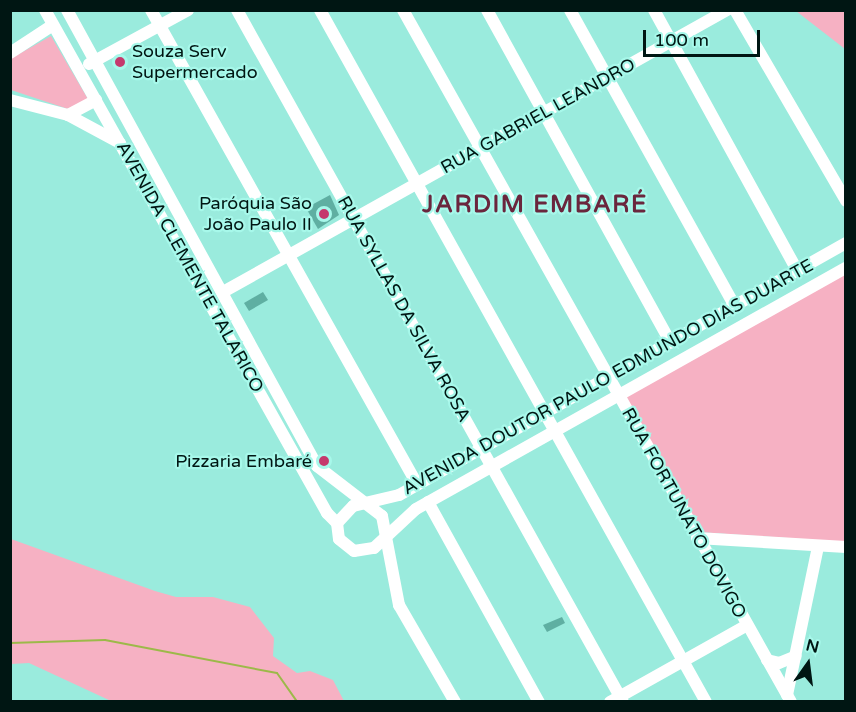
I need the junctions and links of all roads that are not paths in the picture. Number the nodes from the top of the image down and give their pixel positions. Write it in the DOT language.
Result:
graph roads {
  1 [pos="45,10"];
  2 [pos="67,10"];
  3 [pos="151,10"];
  4 [pos="188,10"];
  5 [pos="237,10"];
  6 [pos="320,10"];
  7 [pos="403,10"];
  8 [pos="487,10"];
  9 [pos="570,10"];
  10 [pos="654,10"];
  11 [pos="727,10"];
  12 [pos="735,10"];
  13 [pos="53,25"];
  14 [pos="160,26"];
  15 [pos="672,42"];
  16 [pos="10,53"];
  17 [pos="95,61"];
  18 [pos="78,68"];
  19 [pos="606,76"];
  20 [pos="10,100"];
  21 [pos="96,100"];
  22 [pos="543,111"];
  23 [pos="68,115"];
  24 [pos="122,143"];
  25 [pos="480,147"];
  26 [pos="418,184"];
  27 [pos="846,201"];
  28 [pos="354,218"];
  29 [pos="846,243"];
  30 [pos="288,254"];
  31 [pos="846,268"];
  32 [pos="798,270"];
  33 [pos="223,292"];
  34 [pos="735,306"];
  35 [pos="671,343"];
  36 [pos="609,377"];
  37 [pos="618,396"];
  38 [pos="546,414"];
  39 [pos="554,431"];
  40 [pos="482,448"];
  41 [pos="491,465"];
  42 [pos="417,484"];
  43 [pos="367,502"];
  44 [pos="428,502"];
  45 [pos="337,523"];
  46 [pos="388,535"];
  47 [pos="697,538"];
  48 [pos="818,546"];
  49 [pos="846,547"];
  50 [pos="747,625"];
  51 [pos="796,656"];
  52 [pos="683,659"];
  53 [pos="767,660"];
  54 [pos="789,698"];
  55 [pos="618,700"];
  56 [pos="454,702"];
  57 [pos="540,702"];
  58 [pos="706,702"];
  1 -- 13 [label="street, AVENIDA CLEMENTE TALARICO"];
  2 -- 17 [label="street, AVENIDA CLEMENTE TALARICO"];
  3 -- 14 [label="street"];
  4 -- 14 [label="street"];
  5 -- 28 [label="street, RUA SYLLAS DA SILVA ROSA"];
  6 -- 26 [label="street"];
  7 -- 25 [label="street, RUA FORTUNATO DOVIGO"];
  8 -- 22 [label="street"];
  9 -- 19 [label="street"];
  10 -- 15 [label="street"];
  11 -- 15 [label="street, RUA GABRIEL LEANDRO"];
  12 -- 27 [label="street"];
  13 -- 16 [label="street"];
  13 -- 18 [label="street, AVENIDA CLEMENTE TALARICO"];
  14 -- 17 [label="street"];
  14 -- 30 [label="street"];
  15 -- 19 [label="street, RUA GABRIEL LEANDRO"];
  15 -- 32 [label="street"];
  17 -- 18 [label="street"];
  17 -- 33 [label="street, AVENIDA CLEMENTE TALARICO"];
  18 -- 21 [label="street, AVENIDA CLEMENTE TALARICO"];
  19 -- 22 [label="street, RUA GABRIEL LEANDRO"];
  19 -- 34 [label="street"];
  20 -- 23 [label="street"];
  21 -- 23 [label="street"];
  21 -- 24 [label="street, AVENIDA CLEMENTE TALARICO"];
  22 -- 25 [label="street, RUA GABRIEL LEANDRO"];
  22 -- 35 [label="street"];
  23 -- 24 [label="street"];
  24 -- 45 [label="street, AVENIDA CLEMENTE TALARICO"];
  25 -- 26 [label="street, RUA GABRIEL LEANDRO"];
  25 -- 36 [label="street, RUA FORTUNATO DOVIGO"];
  26 -- 28 [label="street, RUA GABRIEL LEANDRO"];
  26 -- 38 [label="street"];
  28 -- 30 [label="street, RUA GABRIEL LEANDRO"];
  28 -- 40 [label="street, RUA SYLLAS DA SILVA ROSA"];
  29 -- 32 [label="street, AVENIDA DOUTOR PAULO EDMUNDO DIAS DUARTE"];
  30 -- 33 [label="street, RUA GABRIEL LEANDRO"];
  30 -- 42 [label="street"];
  31 -- 37 [label="street, AVENIDA DOUTOR PAULO EDMUNDO DIAS DUARTE"];
  32 -- 34 [label="street, AVENIDA DOUTOR PAULO EDMUNDO DIAS DUARTE"];
  33 -- 43 [label="street, AVENIDA CLEMENTE TALARICO"];
  34 -- 35 [label="street, AVENIDA DOUTOR PAULO EDMUNDO DIAS DUARTE"];
  35 -- 36 [label="street, AVENIDA DOUTOR PAULO EDMUNDO DIAS DUARTE"];
  36 -- 37 [label="street, RUA FORTUNATO DOVIGO"];
  36 -- 38 [label="street, AVENIDA DOUTOR PAULO EDMUNDO DIAS DUARTE"];
  37 -- 39 [label="street, AVENIDA DOUTOR PAULO EDMUNDO DIAS DUARTE"];
  37 -- 47 [label="street, RUA FORTUNATO DOVIGO"];
  38 -- 39 [label="street"];
  38 -- 40 [label="street, AVENIDA DOUTOR PAULO EDMUNDO DIAS DUARTE"];
  39 -- 41 [label="street, AVENIDA DOUTOR PAULO EDMUNDO DIAS DUARTE"];
  39 -- 52 [label="street"];
  40 -- 41 [label="street, RUA SYLLAS DA SILVA ROSA"];
  40 -- 42 [label="street, AVENIDA DOUTOR PAULO EDMUNDO DIAS DUARTE"];
  41 -- 44 [label="street, AVENIDA DOUTOR PAULO EDMUNDO DIAS DUARTE"];
  41 -- 55 [label="street, RUA SYLLAS DA SILVA ROSA"];
  42 -- 43 [label="street, AVENIDA DOUTOR PAULO EDMUNDO DIAS DUARTE"];
  43 -- 45 [label="street"];
  43 -- 46 [label="street, AVENIDA CLEMENTE TALARICO"];
  44 -- 46 [label="street, AVENIDA DOUTOR PAULO EDMUNDO DIAS DUARTE"];
  44 -- 57 [label="street"];
  45 -- 46 [label="street, AVENIDA CLEMENTE TALARICO"];
  46 -- 56 [label="street, AVENIDA CLEMENTE TALARICO"];
  47 -- 48 [label="street"];
  47 -- 50 [label="street, RUA FORTUNATO DOVIGO"];
  48 -- 49 [label="street"];
  48 -- 51 [label="street"];
  50 -- 52 [label="street"];
  50 -- 53 [label="street, RUA FORTUNATO DOVIGO"];
  51 -- 53 [label="street"];
  51 -- 54 [label="street"];
  52 -- 55 [label="street"];
  52 -- 58 [label="street"];
  53 -- 54 [label="street, RUA FORTUNATO DOVIGO"];
}
